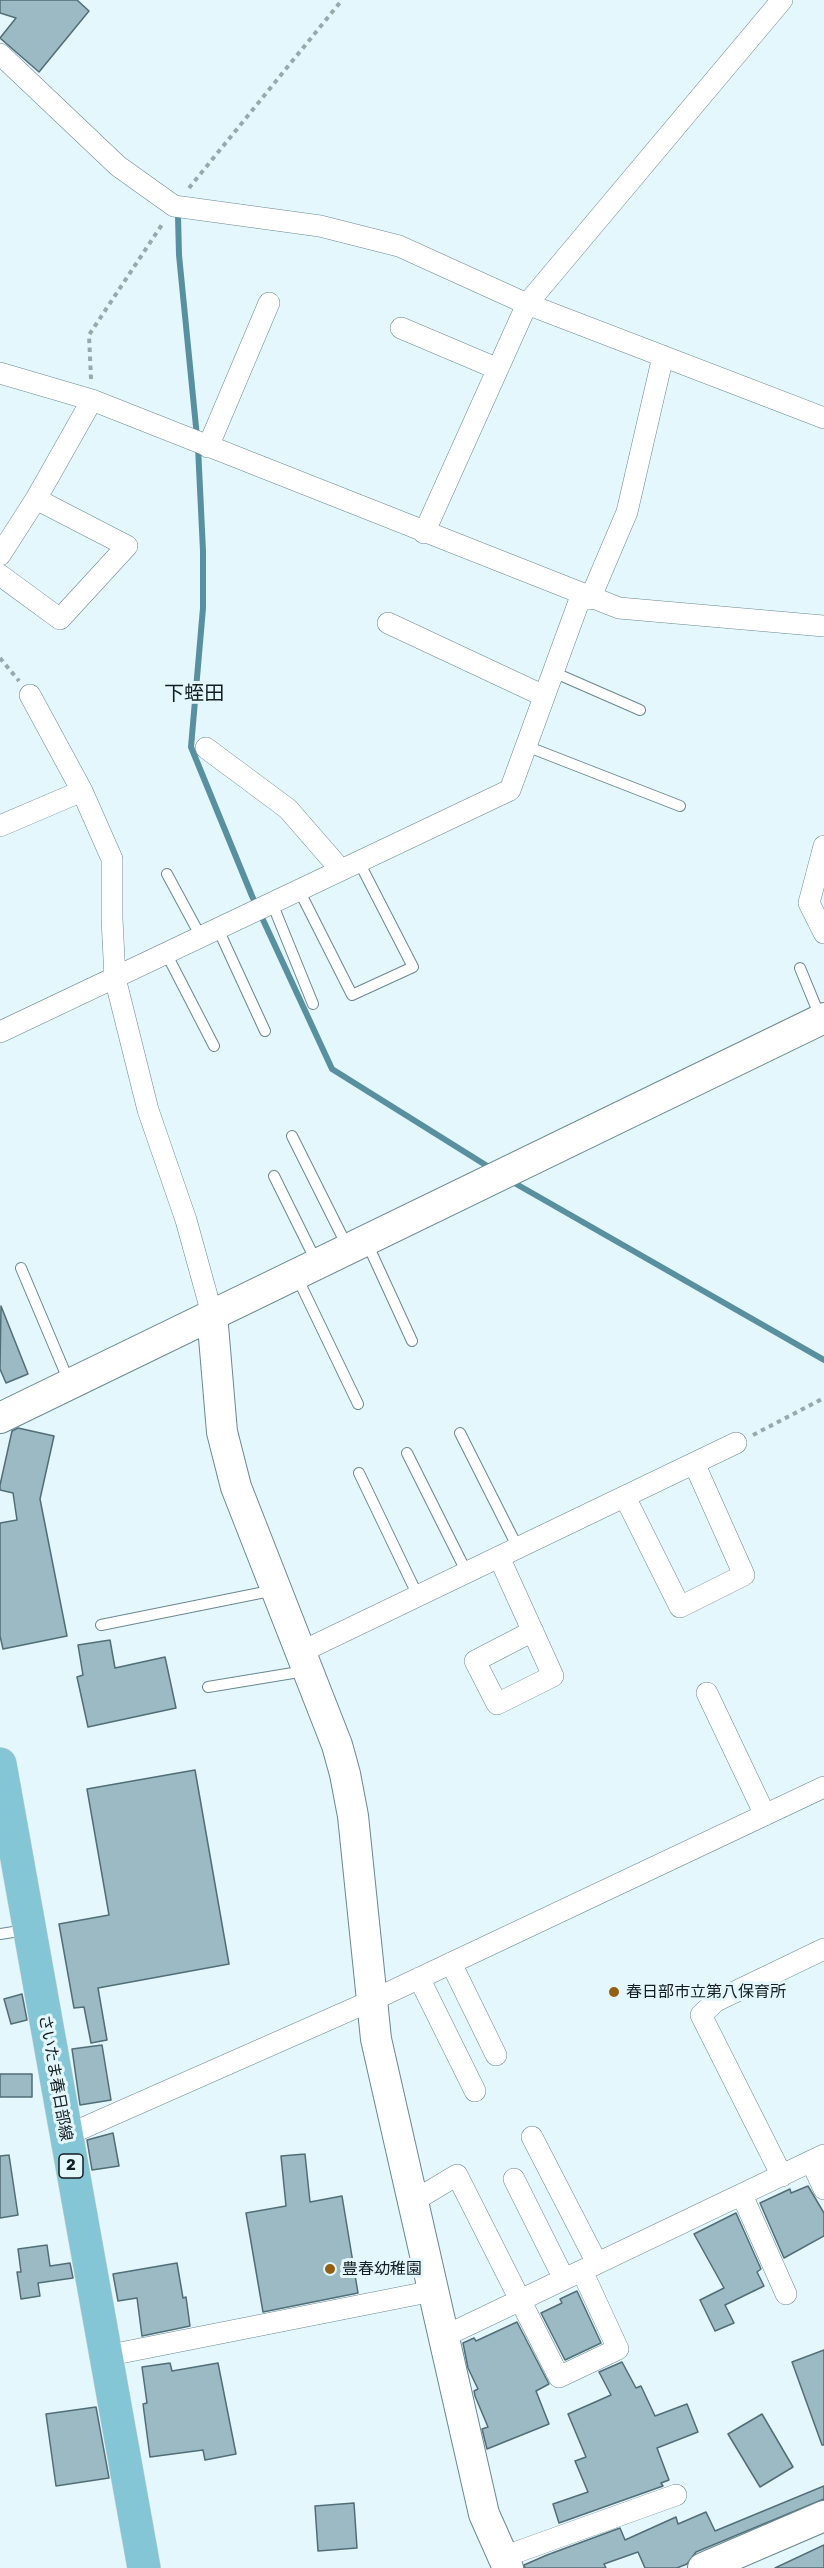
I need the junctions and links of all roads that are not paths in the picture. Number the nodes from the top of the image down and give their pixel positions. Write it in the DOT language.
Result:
graph roads {
  1 [pos="782,0"];
  2 [pos="0,54"];
  3 [pos="268,303"];
  4 [pos="527,304"];
  5 [pos="401,328"];
  6 [pos="663,356"];
  7 [pos="498,369"];
  8 [pos="0,373"];
  9 [pos="92,400"];
  10 [pos="824,418"];
  11 [pos="208,447"];
  12 [pos="36,499"];
  13 [pos="424,533"];
  14 [pos="0,555"];
  15 [pos="0,575"];
  16 [pos="586,597"];
  17 [pos="388,623"];
  18 [pos="824,626"];
  19 [pos="553,672"];
  20 [pos="30,695"];
  21 [pos="544,696"];
  22 [pos="640,710"];
  23 [pos="526,746"];
  24 [pos="206,748"];
  25 [pos="82,791"];
  26 [pos="680,806"];
  27 [pos="0,826"];
  28 [pos="824,846"];
  29 [pos="350,866"];
  30 [pos="167,874"];
  31 [pos="299,890"];
  32 [pos="272,903"];
  33 [pos="210,933"];
  34 [pos="824,933"];
  35 [pos="166,953"];
  36 [pos="800,968"];
  37 [pos="115,978"];
  38 [pos="313,1004"];
  39 [pos="823,1020"];
  40 [pos="265,1031"];
  41 [pos="0,1032"];
  42 [pos="214,1046"];
  43 [pos="292,1136"];
  44 [pos="274,1176"];
  45 [pos="357,1244"];
  46 [pos="21,1268"];
  47 [pos="306,1269"];
  48 [pos="212,1314"];
  49 [pos="412,1341"];
  50 [pos="70,1384"];
  51 [pos="358,1404"];
  52 [pos="0,1418"];
  53 [pos="460,1433"];
  54 [pos="736,1443"];
  55 [pos="406,1453"];
  56 [pos="694,1463"];
  57 [pos="359,1473"];
  58 [pos="624,1497"];
  59 [pos="518,1548"];
  60 [pos="499,1557"];
  61 [pos="466,1573"];
  62 [pos="276,1590"];
  63 [pos="418,1596"];
  64 [pos="101,1625"];
  65 [pos="533,1631"];
  66 [pos="305,1661"];
  67 [pos="208,1688"];
  68 [pos="707,1693"];
  69 [pos="0,1764"];
  70 [pos="824,1787"];
  71 [pos="765,1815"];
  72 [pos="7,1844"];
  73 [pos="15,1932"];
  74 [pos="824,1949"];
  75 [pos="451,1963"];
  76 [pos="419,1978"];
  77 [pos="373,2000"];
  78 [pos="496,2055"];
  79 [pos="475,2091"];
  80 [pos="65,2136"];
  81 [pos="532,2138"];
  82 [pos="818,2158"];
  83 [pos="782,2176"];
  84 [pos="514,2179"];
  85 [pos="824,2189"];
  86 [pos="742,2195"];
  87 [pos="412,2202"];
  88 [pos="581,2271"];
  89 [pos="433,2291"];
  90 [pos="786,2294"];
  91 [pos="521,2300"];
  92 [pos="443,2337"];
  93 [pos="105,2356"];
  94 [pos="676,2495"];
  95 [pos="824,2516"];
  96 [pos="505,2562"];
  97 [pos="715,2566"];
  98 [pos="144,2568"];
  1 -- 4 [label="street"];
  2 -- 4 [label="street"];
  3 -- 11 [label="street"];
  4 -- 6 [label="street"];
  4 -- 7 [label="street"];
  5 -- 7 [label="street"];
  6 -- 10 [label="street"];
  6 -- 16 [label="street"];
  7 -- 13 [label="street"];
  8 -- 9 [label="street"];
  9 -- 11 [label="street"];
  9 -- 12 [label="street"];
  11 -- 13 [label="street"];
  12 -- 14 [label="street"];
  12 -- 15 [label="street"];
  13 -- 16 [label="street"];
  16 -- 18 [label="street"];
  16 -- 19 [label="street"];
  17 -- 21 [label="street"];
  19 -- 21 [label="street"];
  19 -- 22 [label="lane"];
  20 -- 25 [label="street"];
  21 -- 23 [label="street"];
  23 -- 26 [label="lane"];
  23 -- 29 [label="street"];
  24 -- 29 [label="street"];
  25 -- 27 [label="street"];
  25 -- 37 [label="street"];
  28 -- 34 [label="street"];
  29 -- 31 [label="street"];
  29 -- 31 [label="lane"];
  30 -- 33 [label="lane"];
  31 -- 32 [label="street"];
  32 -- 33 [label="street"];
  32 -- 38 [label="lane"];
  33 -- 35 [label="street"];
  33 -- 40 [label="lane"];
  35 -- 37 [label="street"];
  35 -- 42 [label="lane"];
  36 -- 39 [label="lane"];
  37 -- 41 [label="street"];
  37 -- 48 [label="street"];
  39 -- 45 [label="street"];
  43 -- 45 [label="lane"];
  44 -- 47 [label="lane"];
  45 -- 47 [label="street"];
  45 -- 49 [label="lane"];
  46 -- 50 [label="lane"];
  47 -- 48 [label="street"];
  47 -- 51 [label="lane"];
  48 -- 50 [label="street"];
  48 -- 62 [label="street"];
  50 -- 52 [label="street"];
  53 -- 59 [label="lane"];
  54 -- 56 [label="street"];
  55 -- 61 [label="lane"];
  56 -- 58 [label="street"];
  56 -- 58 [label="street"];
  57 -- 63 [label="lane"];
  58 -- 59 [label="street"];
  59 -- 60 [label="street"];
  60 -- 61 [label="street"];
  60 -- 65 [label="street"];
  61 -- 63 [label="street"];
  62 -- 64 [label="lane"];
  62 -- 66 [label="street"];
  63 -- 66 [label="street"];
  66 -- 67 [label="lane"];
  66 -- 77 [label="street"];
  68 -- 71 [label="street"];
  69 -- 72 [label="main road, さいたま春日部線 / 2"];
  70 -- 71 [label="street"];
  71 -- 75 [label="street"];
  72 -- 73 [label="main road, さいたま春日部線 / 2"];
  73 -- 80 [label="main road, さいたま春日部線 / 2"];
  74 -- 83 [label="street"];
  75 -- 76 [label="street"];
  75 -- 78 [label="street"];
  76 -- 77 [label="street"];
  76 -- 79 [label="street"];
  77 -- 80 [label="street"];
  77 -- 87 [label="street"];
  80 -- 93 [label="main road, さいたま春日部線 / 2"];
  81 -- 88 [label="street"];
  82 -- 83 [label="street"];
  82 -- 85 [label="street"];
  83 -- 86 [label="street"];
  84 -- 88 [label="street"];
  86 -- 88 [label="street"];
  86 -- 90 [label="street"];
  87 -- 89 [label="street"];
  87 -- 91 [label="street"];
  88 -- 91 [label="street"];
  88 -- 91 [label="street"];
  89 -- 92 [label="street"];
  89 -- 93 [label="street"];
  91 -- 92 [label="street"];
  92 -- 96 [label="street"];
  93 -- 98 [label="main road, さいたま春日部線 / 2"];
  94 -- 96 [label="street"];
  95 -- 97 [label="street"];
}
